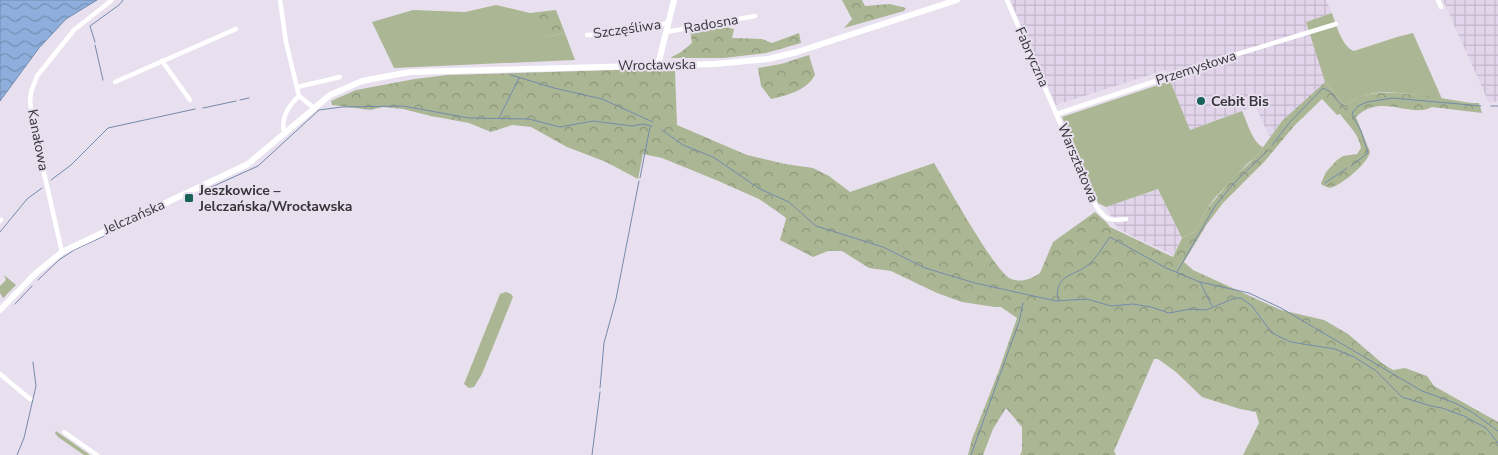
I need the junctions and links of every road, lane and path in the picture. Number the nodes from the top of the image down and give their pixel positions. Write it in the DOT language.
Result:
graph roads {
  1 [pos="112,0"];
  2 [pos="280,0"];
  3 [pos="674,0"];
  4 [pos="957,0"];
  5 [pos="1007,0"];
  6 [pos="1438,0"];
  7 [pos="1441,7"];
  8 [pos="755,16"];
  9 [pos="668,23"];
  10 [pos="1336,24"];
  11 [pos="236,29"];
  12 [pos="666,32"];
  13 [pos="587,35"];
  14 [pos="162,61"];
  15 [pos="658,65"];
  16 [pos="340,77"];
  17 [pos="116,82"];
  18 [pos="350,86"];
  19 [pos="297,87"];
  20 [pos="300,96"];
  21 [pos="190,100"];
  22 [pos="314,108"];
  23 [pos="1057,114"];
  24 [pos="285,134"];
  25 [pos="1126,219"];
  26 [pos="62,252"];
  27 [pos="0,310"];
  28 [pos="0,374"];
  29 [pos="30,399"];
  30 [pos="64,432"];
  31 [pos="97,455"];
  1 -- 26 [label="street, Kanałowa"];
  2 -- 19 [label="street"];
  3 -- 9 [label="main road"];
  4 -- 15 [label="main road, Wrocławska"];
  5 -- 23 [label="street, Fabryczna"];
  6 -- 7 [label="street"];
  8 -- 12 [label="street, Radosna"];
  9 -- 12 [label="main road"];
  9 -- 13 [label="street, Szczęśliwa"];
  10 -- 23 [label="street, Przemysłowa"];
  11 -- 14 [label="street"];
  12 -- 15 [label="main road"];
  14 -- 17 [label="street"];
  14 -- 21 [label="street"];
  15 -- 18 [label="main road, Wrocławska"];
  16 -- 19 [label="street"];
  18 -- 22 [label="main road, Jelczańska"];
  19 -- 20 [label="street"];
  20 -- 22 [label="street"];
  20 -- 24 [label="street"];
  22 -- 24 [label="main road, Jelczańska"];
  23 -- 25 [label="street, Warsztatowa"];
  24 -- 26 [label="main road, Jelczańska"];
  26 -- 27 [label="main road, Jelczańska"];
  28 -- 29 [label="street"];
  30 -- 31 [label="street"];
}
